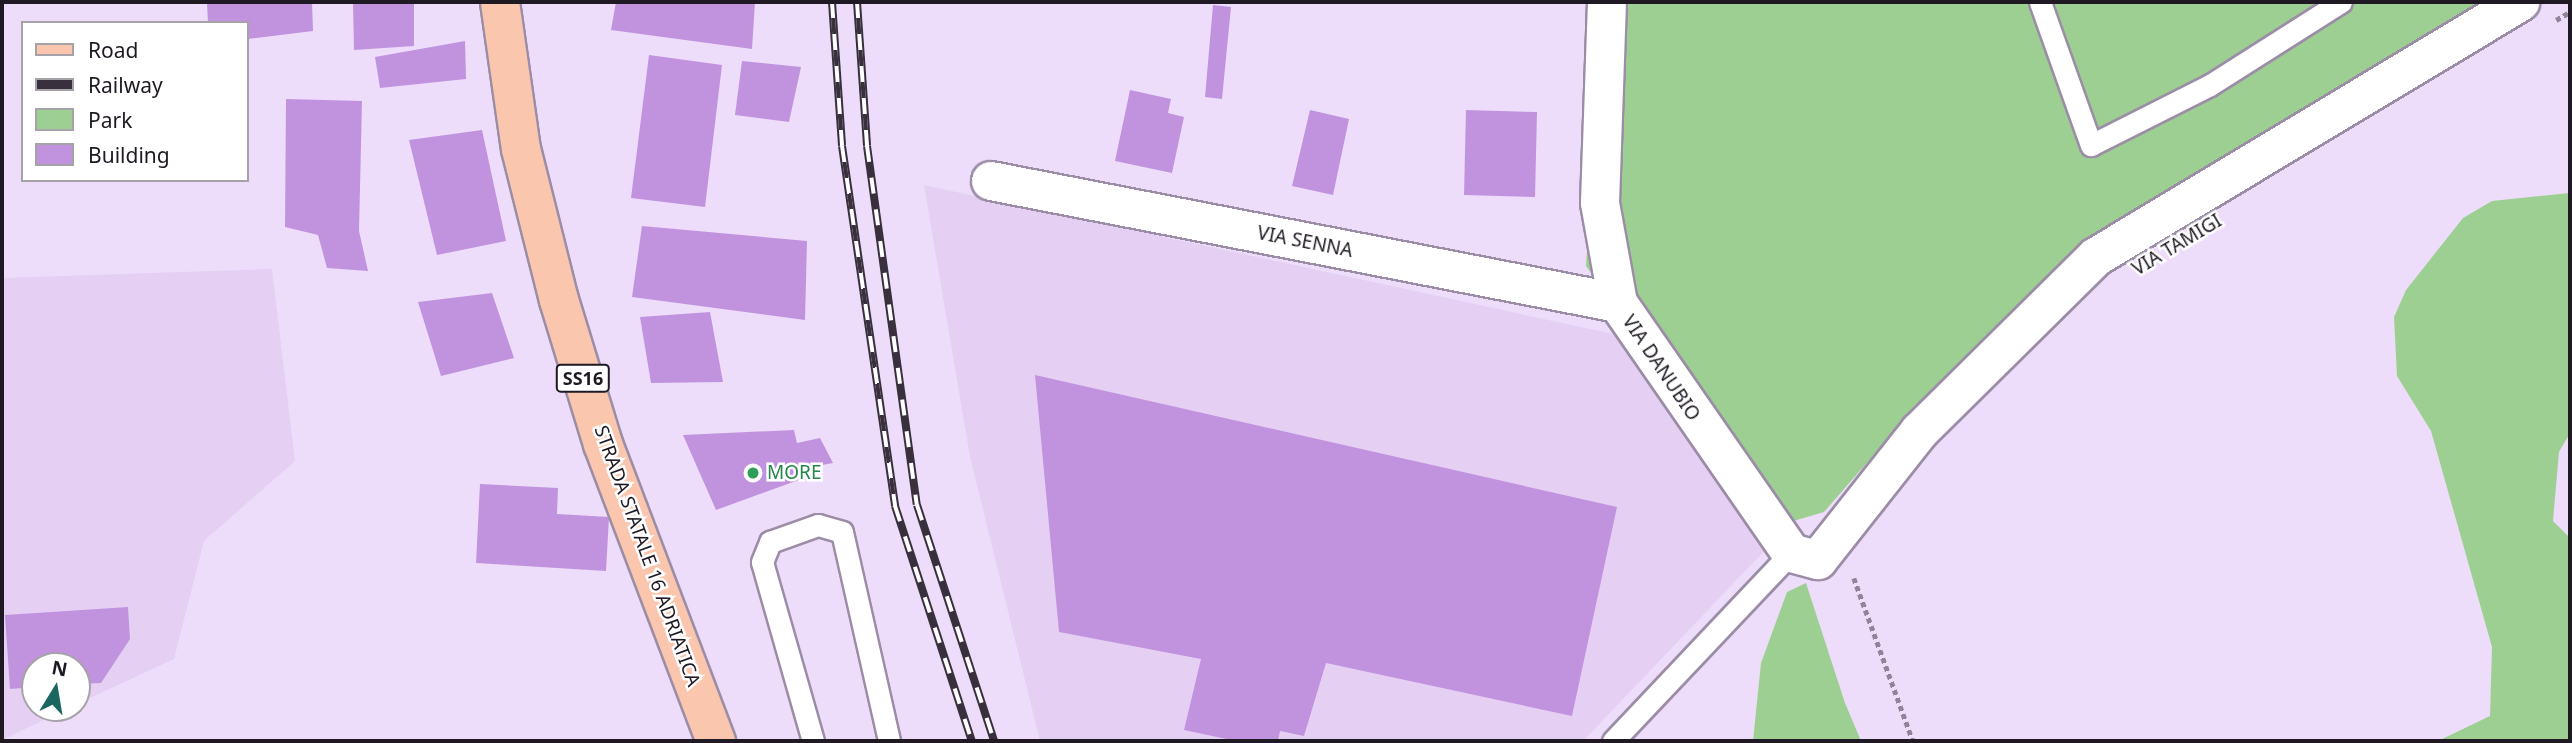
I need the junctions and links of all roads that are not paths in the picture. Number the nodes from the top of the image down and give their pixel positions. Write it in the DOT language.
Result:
graph roads {
  1 [pos="500,2"];
  2 [pos="1607,2"];
  3 [pos="2040,2"];
  4 [pos="2341,2"];
  5 [pos="2534,14"];
  6 [pos="991,181"];
  7 [pos="1618,303"];
  8 [pos="1820,561"];
  9 [pos="716,741"];
  10 [pos="813,741"];
  11 [pos="889,741"];
  12 [pos="1613,741"];
  1 -- 9 [label="main road, STRADA STATALE 16 ADRIATICA / SS16"];
  2 -- 7 [label="street, VIA DANUBIO"];
  3 -- 4 [label="lane"];
  5 -- 8 [label="street, VIA TAMIGI"];
  6 -- 7 [label="street, VIA SENNA"];
  7 -- 8 [label="street, VIA DANUBIO"];
  8 -- 12 [label="lane"];
  10 -- 11 [label="lane"];
}
